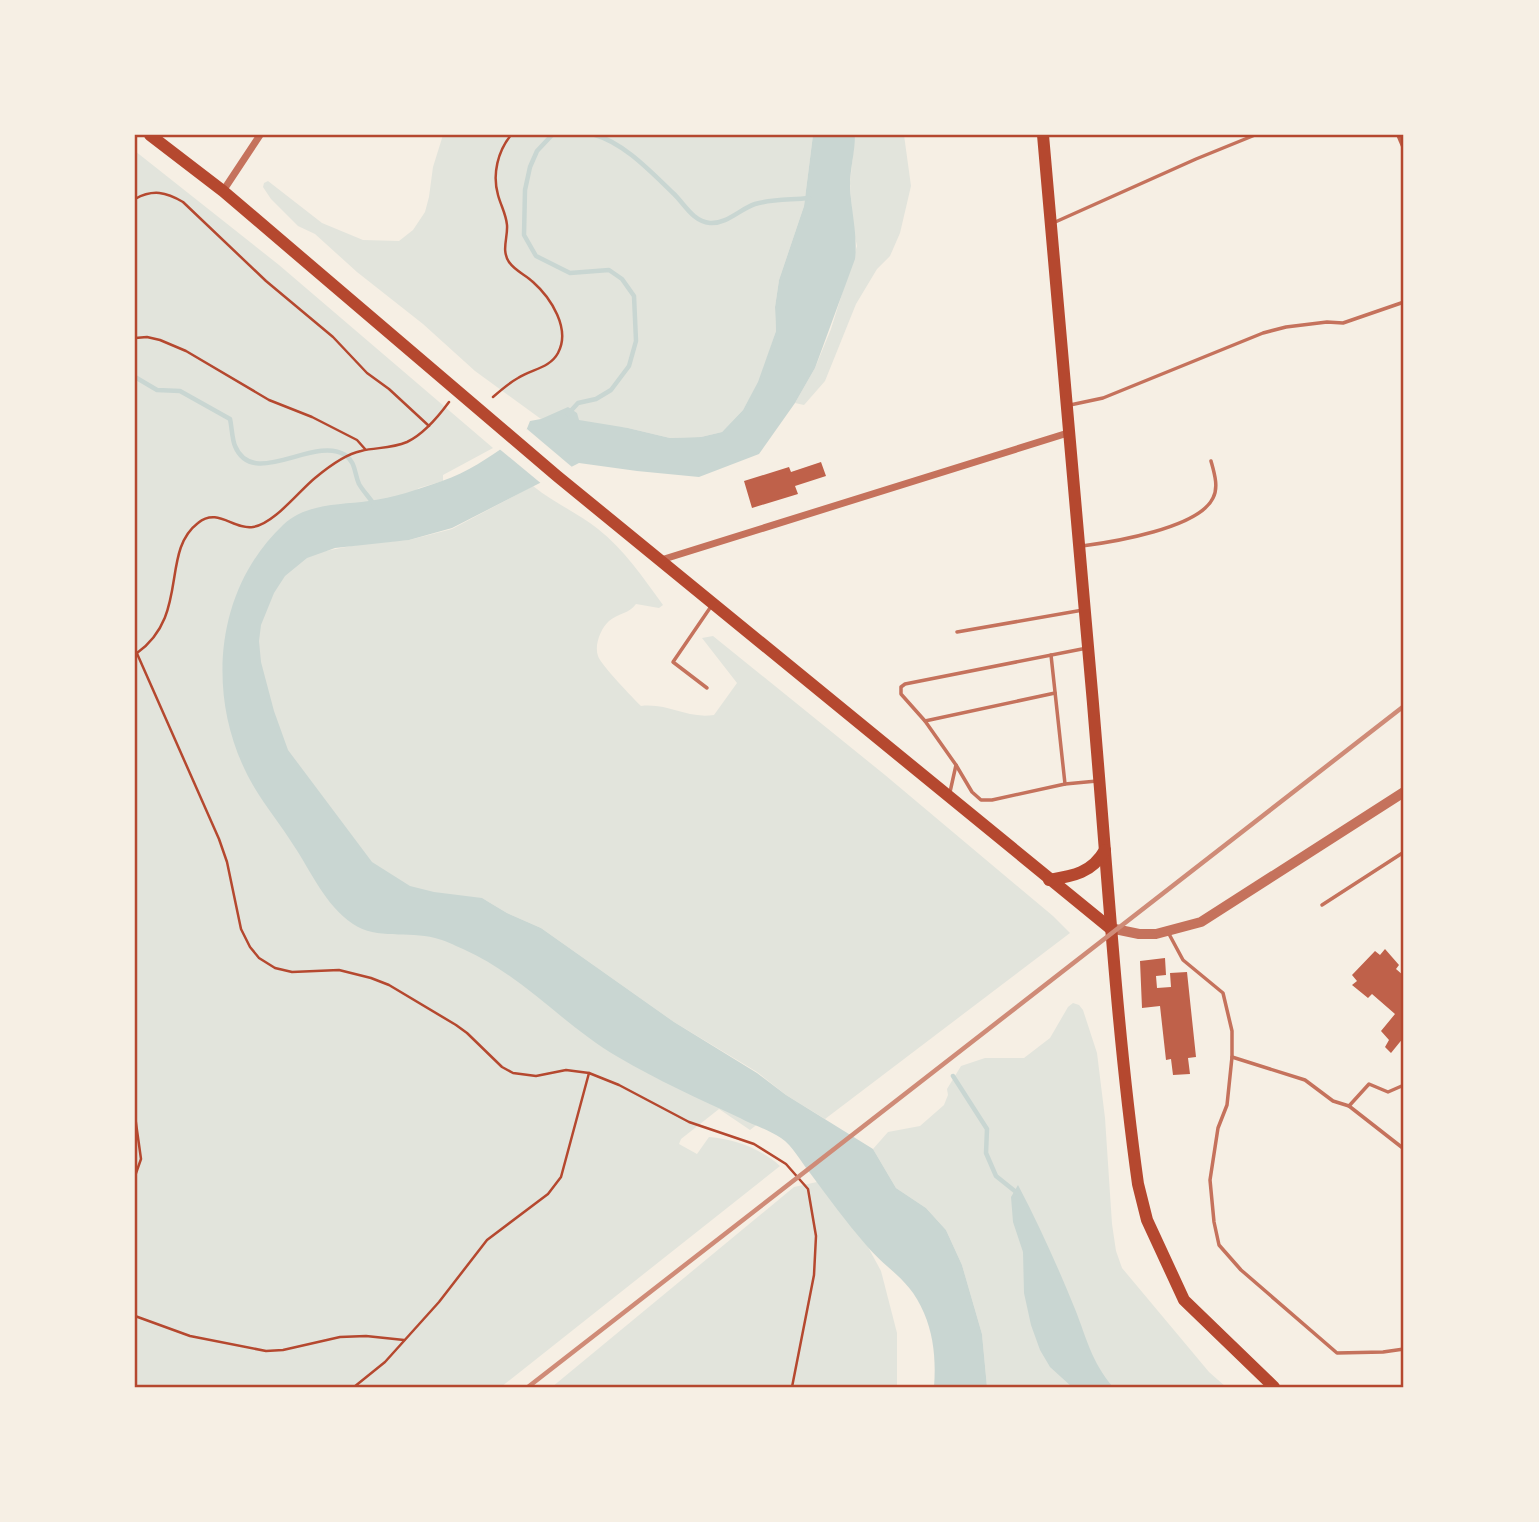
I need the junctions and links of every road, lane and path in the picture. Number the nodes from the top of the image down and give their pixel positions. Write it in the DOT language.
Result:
graph roads {
  1 [pos="150,135"];
  2 [pos="260,135"];
  3 [pos="511,135"];
  4 [pos="1043,135"];
  5 [pos="1255,135"];
  6 [pos="223,191"];
  7 [pos="135,199"];
  8 [pos="1051,223"];
  9 [pos="1404,302"];
  10 [pos="135,338"];
  11 [pos="493,397"];
  12 [pos="449,402"];
  13 [pos="1068,405"];
  14 [pos="429,426"];
  15 [pos="1071,432"];
  16 [pos="365,450"];
  17 [pos="1211,461"];
  18 [pos="1080,547"];
  19 [pos="661,560"];
  20 [pos="714,603"];
  21 [pos="1086,610"];
  22 [pos="957,632"];
  23 [pos="1089,647"];
  24 [pos="135,649"];
  25 [pos="137,653"];
  26 [pos="1051,655"];
  27 [pos="707,688"];
  28 [pos="1055,692"];
  29 [pos="925,721"];
  30 [pos="956,765"];
  31 [pos="1100,780"];
  32 [pos="1065,784"];
  33 [pos="1404,792"];
  34 [pos="949,798"];
  35 [pos="1105,850"];
  36 [pos="1404,852"];
  37 [pos="1049,880"];
  38 [pos="1322,905"];
  39 [pos="1110,928"];
  40 [pos="1168,932"];
  41 [pos="1232,1057"];
  42 [pos="589,1073"];
  43 [pos="1404,1085"];
  44 [pos="1349,1106"];
  45 [pos="135,1116"];
  46 [pos="1404,1149"];
  47 [pos="135,1176"];
  48 [pos="135,1317"];
  49 [pos="404,1340"];
  50 [pos="1404,1349"];
  51 [pos="354,1387"];
  52 [pos="792,1387"];
  53 [pos="1274,1387"];
  1 -- 6 [label="main road"];
  2 -- 6 [label="street"];
  3 -- 11 [label="path"];
  4 -- 8 [label="main road"];
  5 -- 8 [label="lane"];
  6 -- 19 [label="main road"];
  7 -- 14 [label="path"];
  8 -- 13 [label="main road"];
  9 -- 13 [label="lane"];
  10 -- 16 [label="path"];
  12 -- 14 [label="path"];
  13 -- 15 [label="main road"];
  14 -- 16 [label="path"];
  15 -- 18 [label="main road"];
  15 -- 19 [label="street"];
  16 -- 25 [label="path"];
  17 -- 18 [label="lane"];
  18 -- 21 [label="main road"];
  19 -- 20 [label="main road"];
  20 -- 27 [label="lane"];
  20 -- 34 [label="main road"];
  21 -- 22 [label="lane"];
  21 -- 23 [label="main road"];
  23 -- 26 [label="lane"];
  23 -- 31 [label="main road"];
  24 -- 25 [label="path"];
  25 -- 42 [label="path"];
  26 -- 28 [label="lane"];
  26 -- 29 [label="lane"];
  28 -- 29 [label="lane"];
  28 -- 32 [label="lane"];
  29 -- 30 [label="lane"];
  30 -- 32 [label="lane"];
  30 -- 34 [label="lane"];
  31 -- 32 [label="lane"];
  31 -- 35 [label="main road"];
  33 -- 40 [label="street"];
  34 -- 37 [label="main road"];
  35 -- 37 [label="main road"];
  35 -- 39 [label="main road"];
  36 -- 38 [label="lane"];
  37 -- 39 [label="main road"];
  39 -- 40 [label="street"];
  39 -- 53 [label="main road"];
  40 -- 41 [label="lane"];
  41 -- 44 [label="lane"];
  41 -- 50 [label="lane"];
  42 -- 49 [label="path"];
  42 -- 52 [label="path"];
  43 -- 44 [label="lane"];
  44 -- 46 [label="lane"];
  45 -- 47 [label="path"];
  48 -- 49 [label="path"];
  49 -- 51 [label="path"];
}
